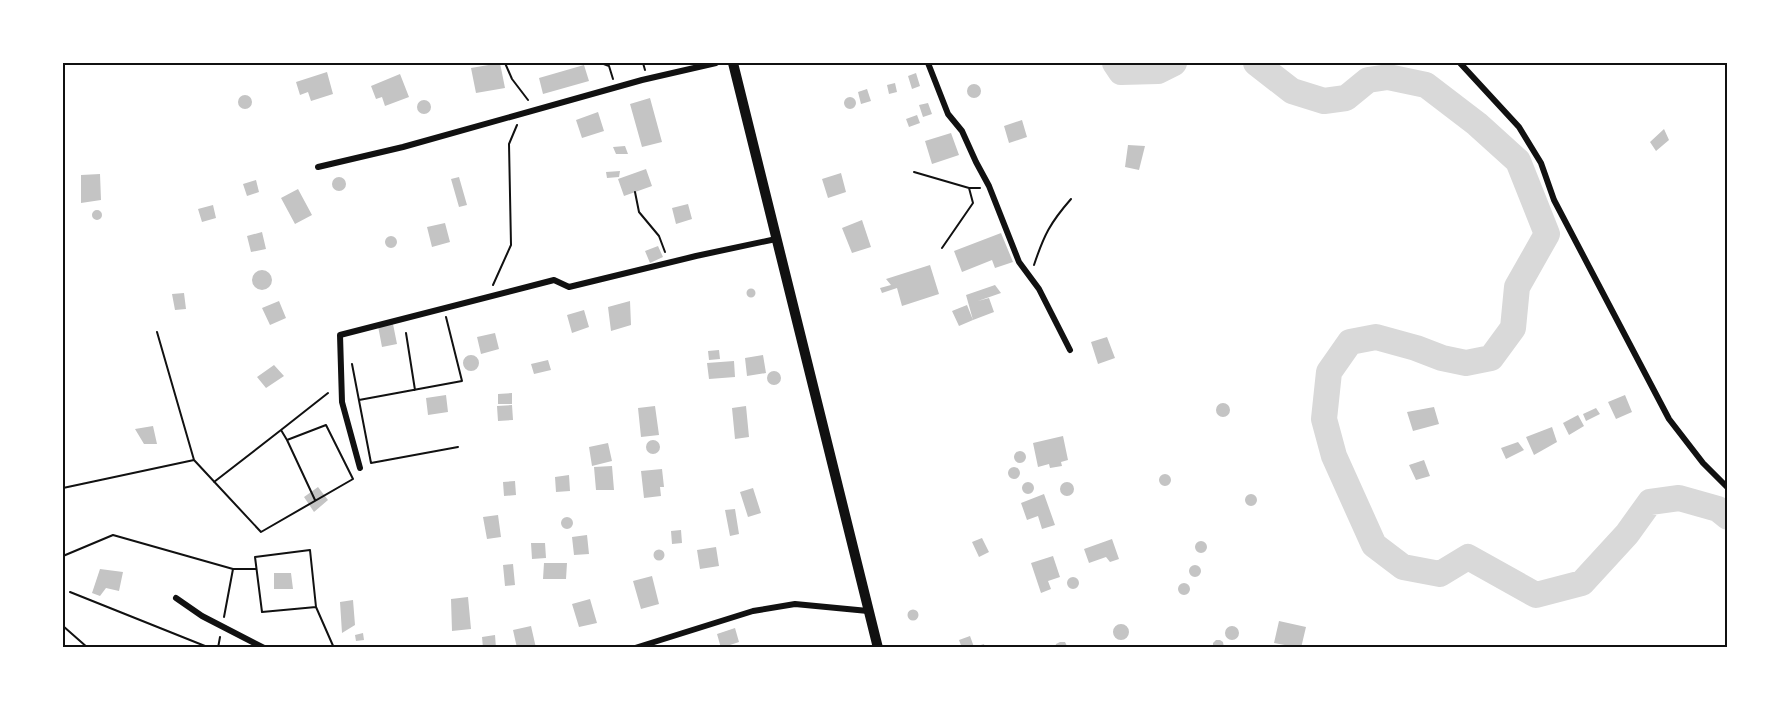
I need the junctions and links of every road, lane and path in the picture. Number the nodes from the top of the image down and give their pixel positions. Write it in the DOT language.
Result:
graph roads {
  1 [pos="505,63"];
  2 [pos="601,63"];
  3 [pos="716,63"];
  4 [pos="733,63"];
  5 [pos="928,63"];
  6 [pos="1460,63"];
  7 [pos="616,87"];
  8 [pos="535,110"];
  9 [pos="521,114"];
  10 [pos="318,167"];
  11 [pos="914,172"];
  12 [pos="989,186"];
  13 [pos="969,188"];
  14 [pos="634,192"];
  15 [pos="1071,199"];
  16 [pos="776,239"];
  17 [pos="942,248"];
  18 [pos="669,262"];
  19 [pos="1030,277"];
  20 [pos="493,286"];
  21 [pos="445,315"];
  22 [pos="157,332"];
  23 [pos="405,333"];
  24 [pos="1070,350"];
  25 [pos="350,355"];
  26 [pos="415,390"];
  27 [pos="328,393"];
  28 [pos="359,400"];
  29 [pos="281,430"];
  30 [pos="287,440"];
  31 [pos="458,447"];
  32 [pos="194,460"];
  33 [pos="360,468"];
  34 [pos="214,482"];
  35 [pos="63,488"];
  36 [pos="1728,488"];
  37 [pos="315,500"];
  38 [pos="63,556"];
  39 [pos="233,569"];
  40 [pos="256,569"];
  41 [pos="69,592"];
  42 [pos="176,598"];
  43 [pos="316,607"];
  44 [pos="868,611"];
  45 [pos="63,626"];
  46 [pos="222,626"];
  47 [pos="220,637"];
  48 [pos="88,648"];
  49 [pos="210,648"];
  50 [pos="218,648"];
  51 [pos="264,648"];
  52 [pos="334,648"];
  53 [pos="635,648"];
  54 [pos="878,648"];
  1 -- 8 [label="path"];
  2 -- 7 [label="path"];
  3 -- 7 [label="street"];
  4 -- 16 [label="main road"];
  5 -- 12 [label="street"];
  6 -- 36 [label="street"];
  7 -- 8 [label="street"];
  8 -- 9 [label="street"];
  9 -- 10 [label="street"];
  9 -- 20 [label="path"];
  11 -- 13 [label="path"];
  12 -- 13 [label="path"];
  12 -- 19 [label="street"];
  13 -- 17 [label="path"];
  14 -- 18 [label="path"];
  15 -- 19 [label="path"];
  16 -- 18 [label="street"];
  16 -- 44 [label="main road"];
  18 -- 33 [label="street"];
  19 -- 24 [label="street"];
  21 -- 26 [label="path"];
  22 -- 32 [label="path"];
  23 -- 26 [label="path"];
  25 -- 28 [label="path"];
  26 -- 28 [label="path"];
  27 -- 29 [label="path"];
  28 -- 31 [label="path"];
  29 -- 30 [label="path"];
  29 -- 34 [label="path"];
  30 -- 37 [label="path"];
  30 -- 37 [label="path"];
  32 -- 34 [label="path"];
  32 -- 35 [label="path"];
  34 -- 37 [label="path"];
  38 -- 39 [label="path"];
  39 -- 40 [label="path"];
  39 -- 46 [label="path"];
  40 -- 43 [label="path"];
  40 -- 43 [label="path"];
  41 -- 49 [label="path"];
  42 -- 51 [label="street"];
  43 -- 52 [label="path"];
  44 -- 53 [label="street"];
  44 -- 54 [label="main road"];
  45 -- 48 [label="path"];
  47 -- 50 [label="path"];
}
